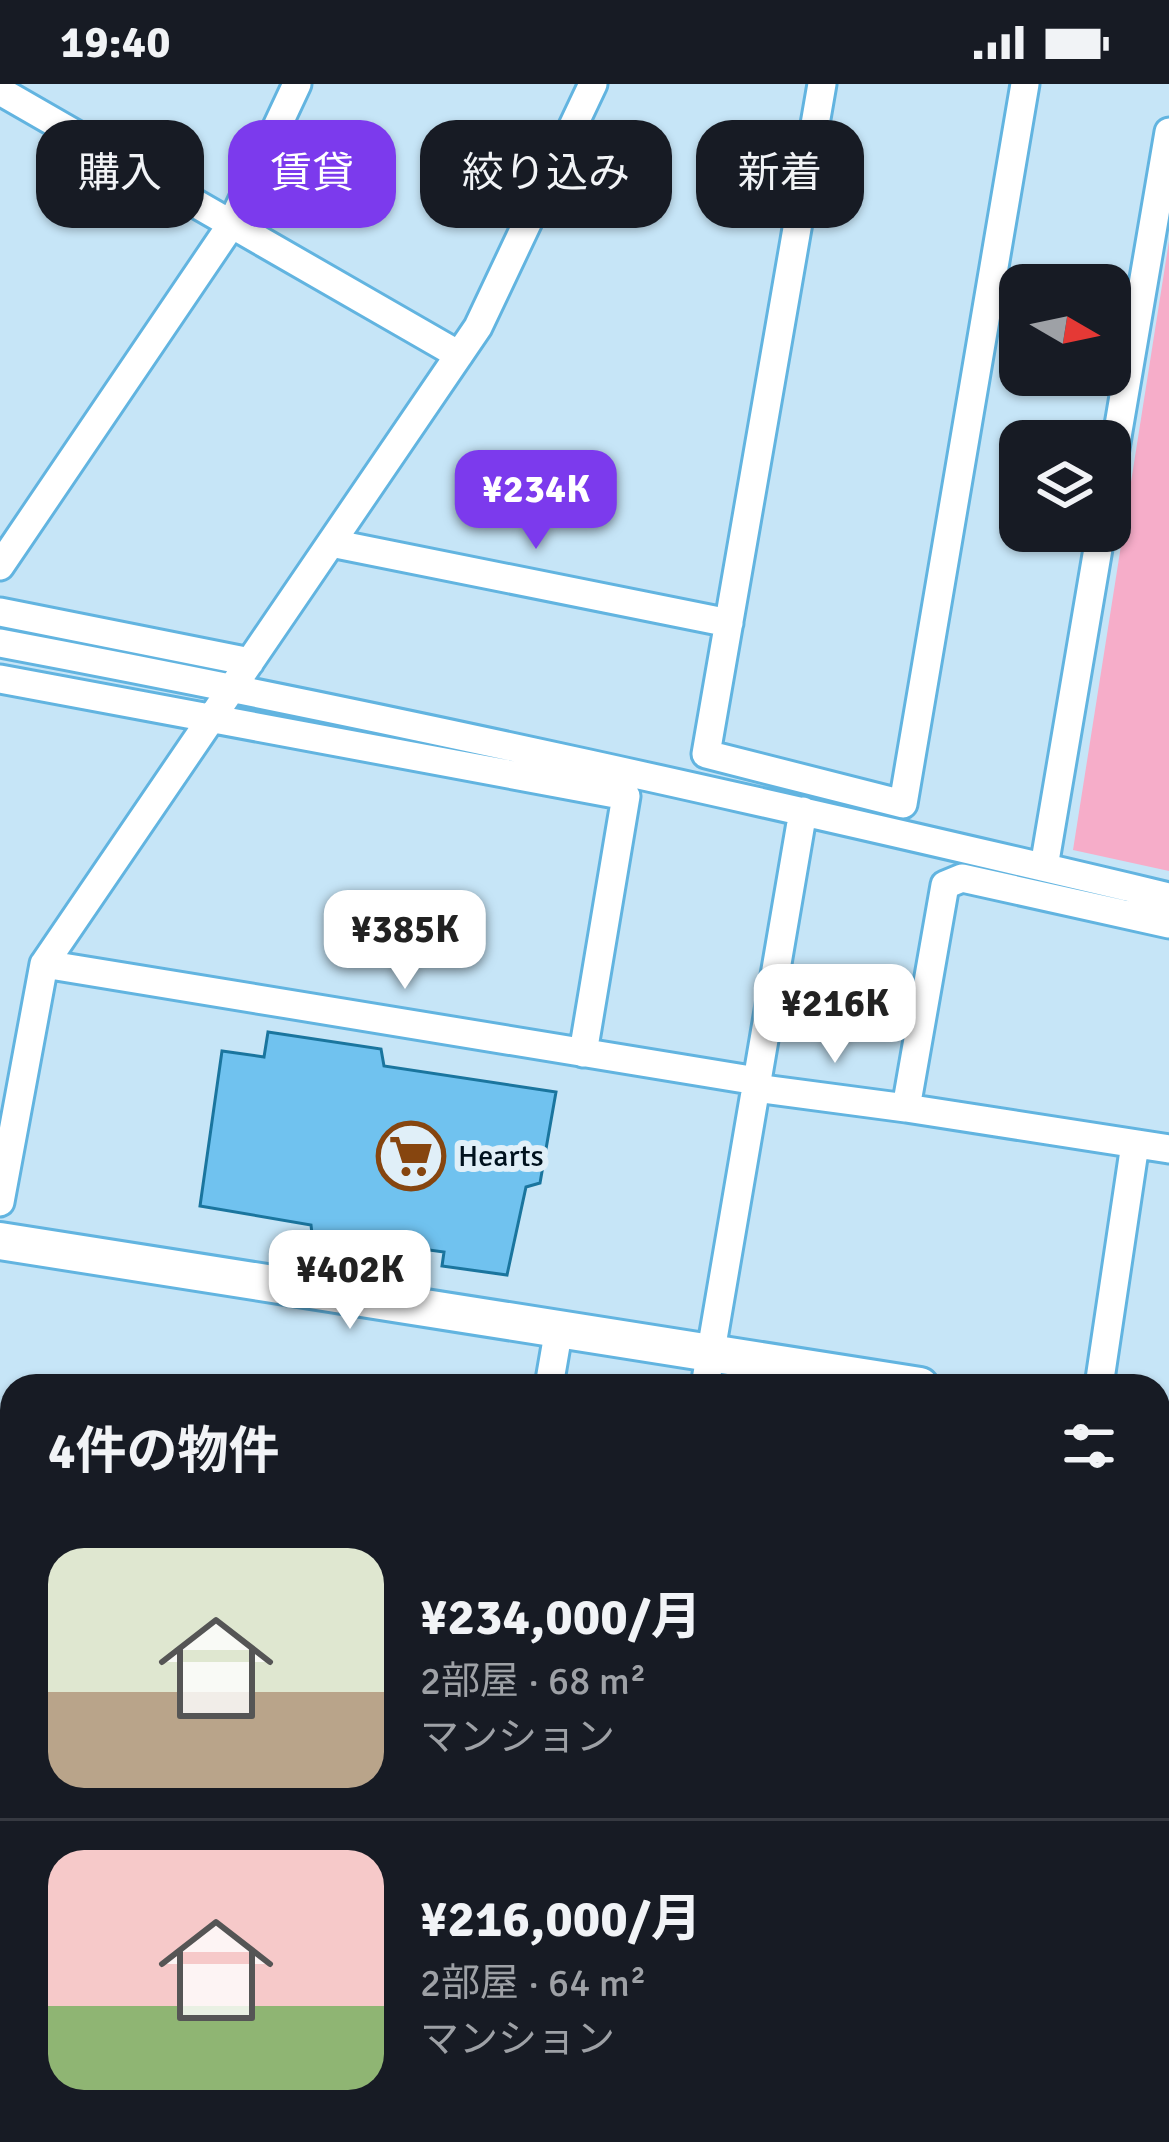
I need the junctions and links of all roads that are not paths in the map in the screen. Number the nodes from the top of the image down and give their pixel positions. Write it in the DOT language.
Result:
graph roads {
  1 [pos="297,84"];
  2 [pos="593,84"];
  3 [pos="822,84"];
  4 [pos="1025,84"];
  5 [pos="0,91"];
  6 [pos="280,120"];
  7 [pos="1169,132"];
  8 [pos="228,223"];
  9 [pos="229,228"];
  10 [pos="236,228"];
  11 [pos="459,355"];
  12 [pos="1120,420"];
  13 [pos="331,543"];
  14 [pos="1097,552"];
  15 [pos="0,566"];
  16 [pos="0,612"];
  17 [pos="729,623"];
  18 [pos="0,643"];
  19 [pos="250,662"];
  20 [pos="0,679"];
  21 [pos="232,687"];
  22 [pos="212,717"];
  23 [pos="802,811"];
  24 [pos="1044,867"];
  25 [pos="1169,897"];
  26 [pos="1169,924"];
  27 [pos="44,964"];
  28 [pos="584,1053"];
  29 [pos="756,1084"];
  30 [pos="906,1108"];
  31 [pos="1135,1144"];
  32 [pos="1169,1149"];
  33 [pos="0,1202"];
  34 [pos="0,1240"];
  35 [pos="559,1328"];
  36 [pos="707,1369"];
  37 [pos="551,1374"];
  38 [pos="770,1374"];
  39 [pos="1101,1374"];
  1 -- 6 [label="street"];
  2 -- 11 [label="street"];
  3 -- 17 [label="street"];
  4 -- 17 [label="street"];
  5 -- 8 [label="street"];
  7 -- 12 [label="street"];
  9 -- 15 [label="street"];
  10 -- 11 [label="street"];
  11 -- 13 [label="street"];
  13 -- 17 [label="street"];
  13 -- 19 [label="street"];
  14 -- 24 [label="street"];
  16 -- 19 [label="street"];
  18 -- 21 [label="street"];
  19 -- 21 [label="street"];
  20 -- 22 [label="street"];
  21 -- 22 [label="street"];
  21 -- 23 [label="street"];
  22 -- 27 [label="street"];
  22 -- 28 [label="street"];
  23 -- 24 [label="street"];
  23 -- 29 [label="street"];
  24 -- 25 [label="street"];
  26 -- 30 [label="street"];
  27 -- 28 [label="street"];
  27 -- 33 [label="street"];
  28 -- 29 [label="street"];
  29 -- 30 [label="street"];
  29 -- 36 [label="street"];
  30 -- 31 [label="street"];
  31 -- 32 [label="street"];
  31 -- 39 [label="street"];
  34 -- 35 [label="street"];
  35 -- 36 [label="street"];
  35 -- 37 [label="street"];
  36 -- 38 [label="street"];
}
